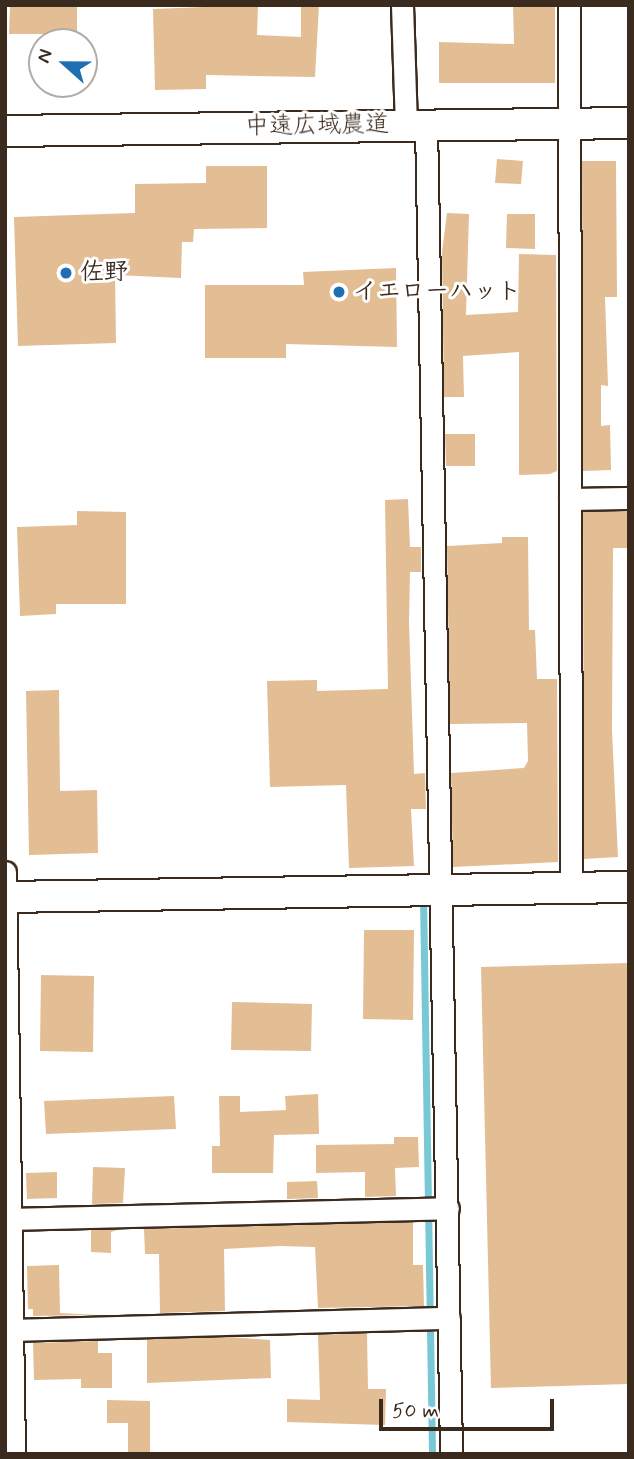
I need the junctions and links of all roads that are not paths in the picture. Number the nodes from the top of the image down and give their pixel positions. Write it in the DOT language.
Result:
graph roads {
  1 [pos="402,5"];
  2 [pos="569,5"];
  3 [pos="629,123"];
  4 [pos="416,124"];
  5 [pos="569,124"];
  6 [pos="5,131"];
  7 [pos="629,498"];
  8 [pos="570,499"];
  9 [pos="5,872"];
  10 [pos="629,887"];
  11 [pos="571,888"];
  12 [pos="437,890"];
  13 [pos="5,897"];
  14 [pos="7,1122"];
  15 [pos="444,1208"];
  16 [pos="8,1219"];
  17 [pos="444,1318"];
  18 [pos="12,1330"];
  19 [pos="9,1356"];
  20 [pos="14,1454"];
  21 [pos="451,1454"];
  1 -- 4 [label="street"];
  2 -- 5 [label="street"];
  3 -- 5 [label="street, 中遠広域農道"];
  4 -- 5 [label="street, 中遠広域農道"];
  4 -- 6 [label="street, 中遠広域農道"];
  4 -- 12 [label="street"];
  5 -- 8 [label="street"];
  7 -- 8 [label="street"];
  8 -- 11 [label="street"];
  9 -- 13 [label="street"];
  10 -- 11 [label="street"];
  11 -- 12 [label="street"];
  12 -- 13 [label="street"];
  12 -- 15 [label="street"];
  13 -- 14 [label="street"];
  14 -- 16 [label="street"];
  15 -- 16 [label="street"];
  15 -- 17 [label="street"];
  16 -- 18 [label="street"];
  17 -- 18 [label="street"];
  17 -- 21 [label="street"];
  18 -- 19 [label="street"];
  19 -- 20 [label="street"];
}
